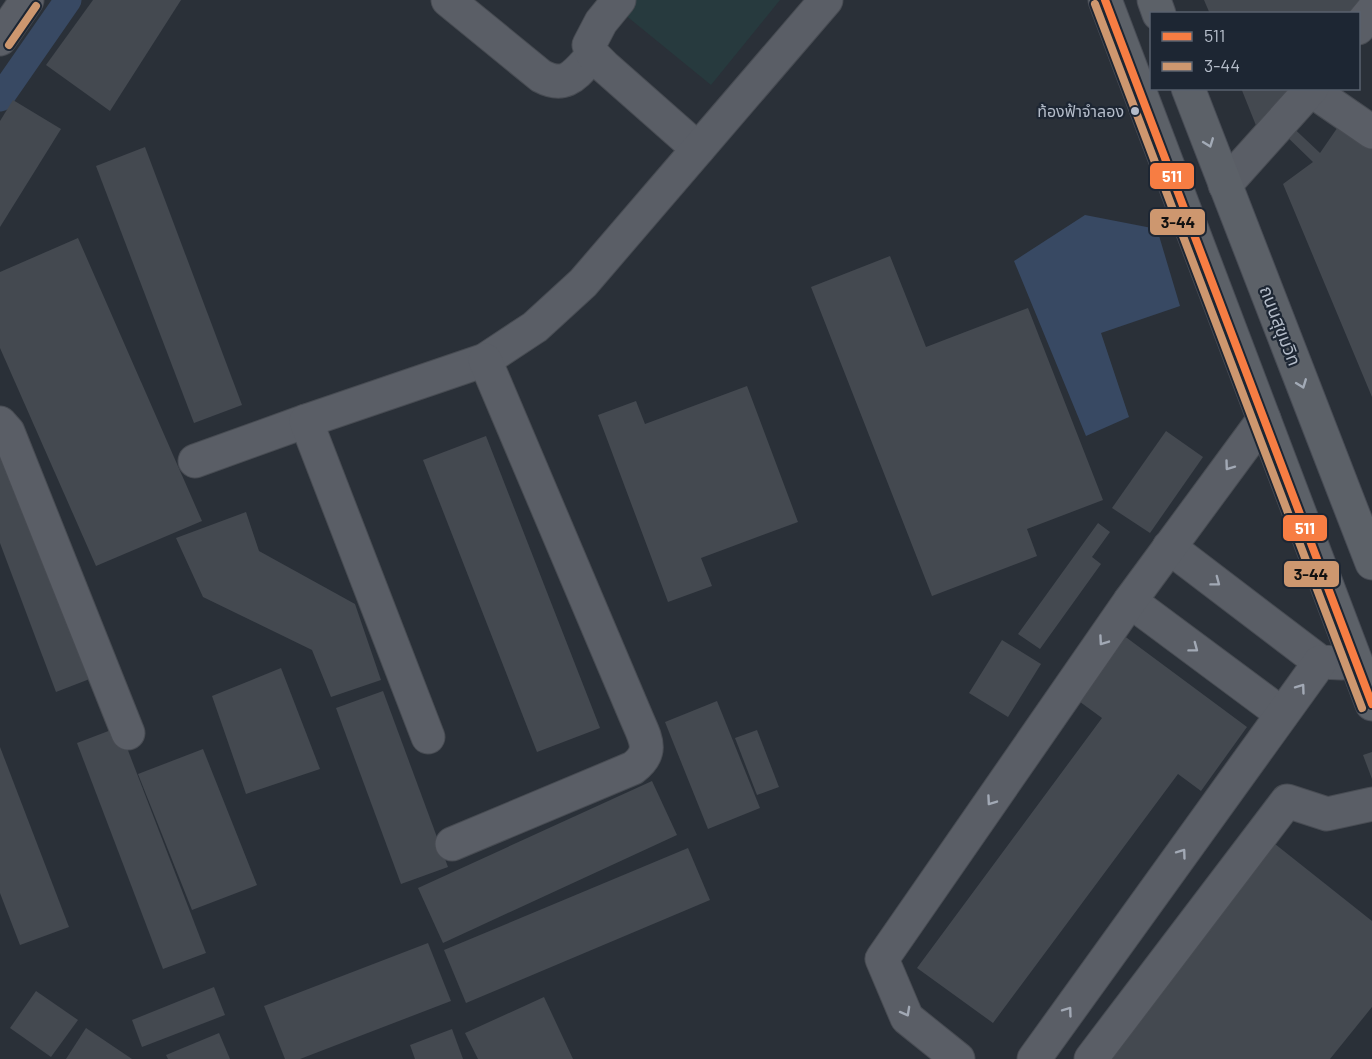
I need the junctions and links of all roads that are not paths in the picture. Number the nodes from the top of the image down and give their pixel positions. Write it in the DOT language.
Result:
graph roads {
  1 [pos="27,0"];
  2 [pos="448,0"];
  3 [pos="619,0"];
  4 [pos="826,0"];
  5 [pos="1105,0"];
  6 [pos="1372,11"];
  7 [pos="1360,27"];
  8 [pos="0,39"];
  9 [pos="593,55"];
  10 [pos="1189,90"];
  11 [pos="1320,90"];
  12 [pos="1322,90"];
  13 [pos="1323,90"];
  14 [pos="1372,111"];
  15 [pos="1372,132"];
  16 [pos="698,149"];
  17 [pos="1225,185"];
  18 [pos="485,360"];
  19 [pos="1264,418"];
  20 [pos="306,421"];
  21 [pos="0,423"];
  22 [pos="195,461"];
  23 [pos="1169,547"];
  24 [pos="1372,563"];
  25 [pos="1130,601"];
  26 [pos="1320,662"];
  27 [pos="1364,663"];
  28 [pos="1372,704"];
  29 [pos="1282,714"];
  30 [pos="128,733"];
  31 [pos="428,737"];
  32 [pos="1372,804"];
  33 [pos="452,844"];
  34 [pos="958,1059"];
  35 [pos="1034,1059"];
  36 [pos="1091,1059"];
  1 -- 8 [label="street"];
  2 -- 9 [label="street"];
  3 -- 9 [label="street"];
  4 -- 16 [label="street"];
  5 -- 19 [label="main road"];
  6 -- 7 [label="street"];
  9 -- 16 [label="street"];
  10 -- 17 [label="main road, ถนนสุขุมวิท, one-way"];
  11 -- 17 [label="street"];
  12 -- 15 [label="street"];
  13 -- 14 [label="street"];
  16 -- 18 [label="street"];
  17 -- 24 [label="main road, ถนนสุขุมวิท, one-way"];
  18 -- 20 [label="street"];
  18 -- 33 [label="street"];
  19 -- 23 [label="street, one-way"];
  19 -- 27 [label="main road"];
  20 -- 22 [label="street"];
  20 -- 31 [label="street"];
  21 -- 30 [label="street"];
  23 -- 25 [label="street"];
  23 -- 26 [label="street, one-way"];
  25 -- 29 [label="street, one-way"];
  25 -- 34 [label="street, one-way"];
  26 -- 27 [label="street"];
  29 -- 26 [label="street, one-way"];
  27 -- 28 [label="main road"];
  35 -- 29 [label="street, one-way"];
  32 -- 36 [label="street"];
}
